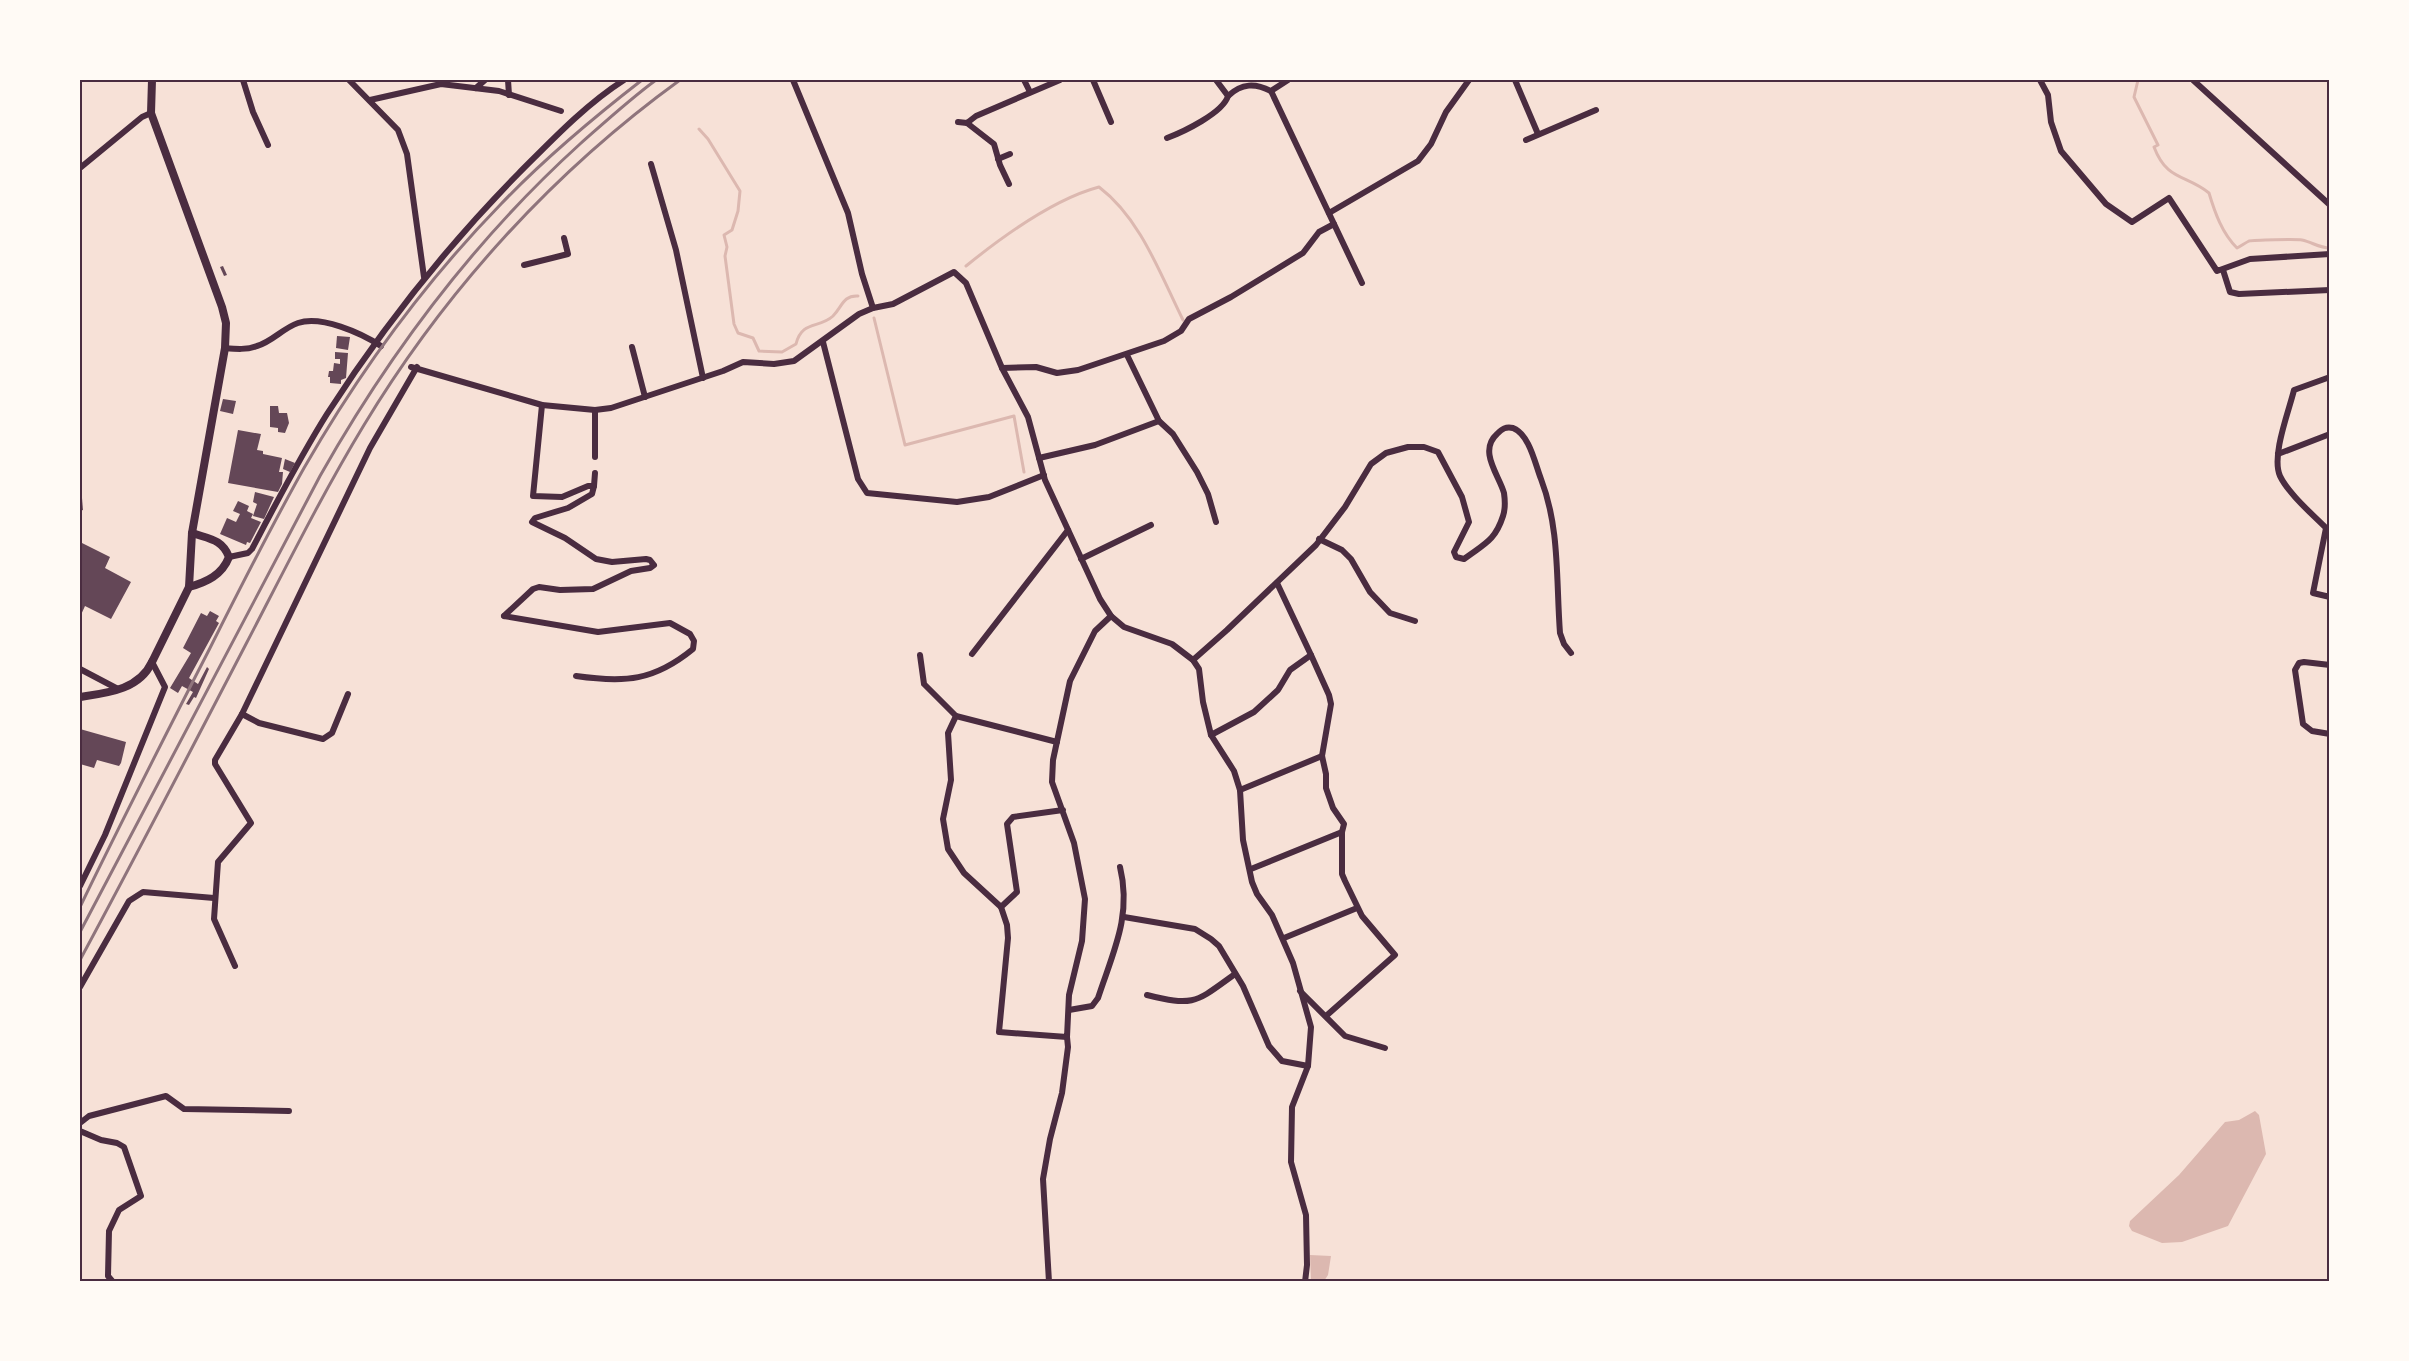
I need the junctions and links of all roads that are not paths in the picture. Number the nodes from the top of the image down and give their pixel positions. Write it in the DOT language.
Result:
graph roads {
  1 [pos="152,80"];
  2 [pos="243,80"];
  3 [pos="351,80"];
  4 [pos="485,80"];
  5 [pos="508,80"];
  6 [pos="624,80"];
  7 [pos="793,80"];
  8 [pos="1024,80"];
  9 [pos="1060,80"];
  10 [pos="1093,80"];
  11 [pos="1216,80"];
  12 [pos="1288,80"];
  13 [pos="1469,80"];
  14 [pos="1515,80"];
  15 [pos="2040,80"];
  16 [pos="2193,80"];
  17 [pos="476,88"];
  18 [pos="1271,91"];
  19 [pos="1030,92"];
  20 [pos="509,95"];
  21 [pos="1228,96"];
  22 [pos="369,100"];
  23 [pos="1596,110"];
  24 [pos="561,111"];
  25 [pos="152,113"];
  26 [pos="1101,119"];
  27 [pos="958,122"];
  28 [pos="967,123"];
  29 [pos="1538,134"];
  30 [pos="1167,138"];
  31 [pos="1526,140"];
  32 [pos="268,145"];
  33 [pos="1010,154"];
  34 [pos="998,159"];
  35 [pos="651,164"];
  36 [pos="80,168"];
  37 [pos="1009,184"];
  38 [pos="2330,205"];
  39 [pos="1329,213"];
  40 [pos="1334,224"];
  41 [pos="564,238"];
  42 [pos="2330,254"];
  43 [pos="524,266"];
  44 [pos="959,266"];
  45 [pos="2223,270"];
  46 [pos="954,272"];
  47 [pos="424,277"];
  48 [pos="1362,283"];
  49 [pos="2330,290"];
  50 [pos="873,308"];
  51 [pos="823,342"];
  52 [pos="378,344"];
  53 [pos="632,347"];
  54 [pos="225,348"];
  55 [pos="1128,355"];
  56 [pos="1002,368"];
  57 [pos="2330,377"];
  58 [pos="703,378"];
  59 [pos="645,397"];
  60 [pos="542,405"];
  61 [pos="595,410"];
  62 [pos="1159,421"];
  63 [pos="2330,434"];
  64 [pos="2278,454"];
  65 [pos="595,457"];
  66 [pos="1040,458"];
  67 [pos="595,473"];
  68 [pos="1044,475"];
  69 [pos="594,486"];
  70 [pos="1216,522"];
  71 [pos="1151,525"];
  72 [pos="2328,528"];
  73 [pos="1068,530"];
  74 [pos="192,533"];
  75 [pos="1319,539"];
  76 [pos="230,557"];
  77 [pos="1081,559"];
  78 [pos="1277,583"];
  79 [pos="189,586"];
  80 [pos="2330,597"];
  81 [pos="1111,616"];
  82 [pos="1415,621"];
  83 [pos="1571,653"];
  84 [pos="920,654"];
  85 [pos="972,654"];
  86 [pos="1311,655"];
  87 [pos="1193,660"];
  88 [pos="152,662"];
  89 [pos="2330,666"];
  90 [pos="80,669"];
  91 [pos="576,676"];
  92 [pos="118,689"];
  93 [pos="348,694"];
  94 [pos="80,697"];
  95 [pos="242,714"];
  96 [pos="956,716"];
  97 [pos="2330,734"];
  98 [pos="1211,735"];
  99 [pos="1057,742"];
  100 [pos="1322,756"];
  101 [pos="1240,790"];
  102 [pos="1063,810"];
  103 [pos="1341,832"];
  104 [pos="1120,867"];
  105 [pos="1251,869"];
  106 [pos="80,886"];
  107 [pos="214,898"];
  108 [pos="1001,907"];
  109 [pos="1357,908"];
  110 [pos="1124,916"];
  111 [pos="1284,938"];
  112 [pos="235,966"];
  113 [pos="1235,974"];
  114 [pos="80,987"];
  115 [pos="1300,991"];
  116 [pos="1147,995"];
  117 [pos="1069,1010"];
  118 [pos="1326,1016"];
  119 [pos="1067,1036"];
  120 [pos="1385,1048"];
  121 [pos="1308,1065"];
  122 [pos="289,1111"];
  123 [pos="80,1123"];
  124 [pos="80,1131"];
  125 [pos="113,1281"];
  126 [pos="1049,1281"];
  127 [pos="1305,1281"];
  1 -- 25 [label="street"];
  2 -- 32 [label="street"];
  3 -- 22 [label="street"];
  4 -- 17 [label="street"];
  5 -- 20 [label="street"];
  6 -- 47 [label="street"];
  7 -- 50 [label="street"];
  8 -- 19 [label="street"];
  9 -- 19 [label="street"];
  10 -- 26 [label="street"];
  11 -- 21 [label="street"];
  12 -- 18 [label="street"];
  13 -- 39 [label="street"];
  14 -- 29 [label="street"];
  15 -- 45 [label="street"];
  16 -- 38 [label="street"];
  17 -- 20 [label="street"];
  17 -- 22 [label="street"];
  18 -- 21 [label="street"];
  18 -- 39 [label="street"];
  19 -- 28 [label="street"];
  20 -- 24 [label="street"];
  21 -- 30 [label="street"];
  22 -- 47 [label="street"];
  23 -- 29 [label="street"];
  25 -- 36 [label="street"];
  25 -- 54 [label="street"];
  27 -- 28 [label="street"];
  28 -- 34 [label="street"];
  29 -- 31 [label="street"];
  33 -- 34 [label="street"];
  34 -- 37 [label="street"];
  35 -- 58 [label="street"];
  39 -- 40 [label="street"];
  40 -- 48 [label="street"];
  40 -- 55 [label="street"];
  41 -- 43 [label="street"];
  42 -- 45 [label="street"];
  44 -- 46 [label="street"];
  45 -- 49 [label="street"];
  46 -- 50 [label="street"];
  46 -- 56 [label="street"];
  47 -- 52 [label="street"];
  50 -- 51 [label="street"];
  51 -- 58 [label="street"];
  51 -- 68 [label="street"];
  52 -- 54 [label="street"];
  52 -- 76 [label="street"];
  53 -- 59 [label="street"];
  54 -- 74 [label="street"];
  55 -- 56 [label="street"];
  55 -- 62 [label="street"];
  56 -- 66 [label="street"];
  57 -- 64 [label="street"];
  58 -- 59 [label="street"];
  59 -- 61 [label="street"];
  60 -- 61 [label="street"];
  60 -- 69 [label="street"];
  60 -- 95 [label="street"];
  61 -- 65 [label="street"];
  62 -- 66 [label="street"];
  62 -- 70 [label="street"];
  63 -- 64 [label="street"];
  64 -- 72 [label="street"];
  66 -- 68 [label="street"];
  67 -- 69 [label="street"];
  68 -- 73 [label="street"];
  69 -- 91 [label="street"];
  71 -- 77 [label="street"];
  72 -- 80 [label="street"];
  73 -- 77 [label="street"];
  73 -- 85 [label="street"];
  74 -- 76 [label="street"];
  74 -- 79 [label="street"];
  75 -- 78 [label="street"];
  75 -- 82 [label="street"];
  75 -- 83 [label="street"];
  76 -- 79 [label="street"];
  77 -- 81 [label="street"];
  78 -- 86 [label="street"];
  78 -- 87 [label="street"];
  79 -- 88 [label="street"];
  81 -- 87 [label="street"];
  81 -- 99 [label="street"];
  84 -- 96 [label="street"];
  86 -- 98 [label="street"];
  86 -- 100 [label="street"];
  87 -- 98 [label="street"];
  88 -- 92 [label="main road"];
  88 -- 106 [label="street"];
  89 -- 97 [label="street"];
  90 -- 92 [label="street"];
  92 -- 94 [label="main road"];
  93 -- 95 [label="street"];
  95 -- 107 [label="street"];
  96 -- 99 [label="street"];
  96 -- 108 [label="street"];
  98 -- 101 [label="street"];
  99 -- 102 [label="street"];
  100 -- 101 [label="street"];
  100 -- 103 [label="street"];
  101 -- 105 [label="street"];
  102 -- 108 [label="street"];
  102 -- 117 [label="street"];
  103 -- 105 [label="street"];
  103 -- 109 [label="street"];
  104 -- 110 [label="street"];
  105 -- 111 [label="street"];
  107 -- 112 [label="street"];
  107 -- 114 [label="street"];
  108 -- 119 [label="street"];
  109 -- 111 [label="street"];
  109 -- 118 [label="street"];
  110 -- 113 [label="street"];
  110 -- 117 [label="street"];
  111 -- 115 [label="street"];
  113 -- 116 [label="street"];
  113 -- 121 [label="street"];
  115 -- 118 [label="street"];
  115 -- 121 [label="street"];
  117 -- 119 [label="street"];
  118 -- 120 [label="street"];
  119 -- 126 [label="street"];
  121 -- 127 [label="street"];
  122 -- 123 [label="street"];
  124 -- 125 [label="street"];
}
